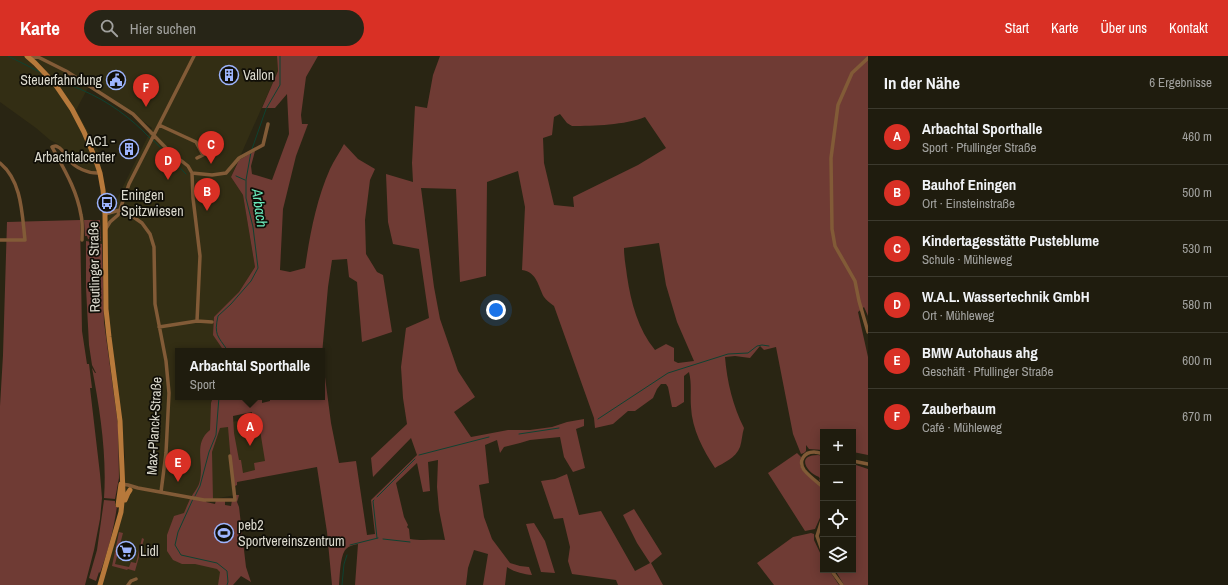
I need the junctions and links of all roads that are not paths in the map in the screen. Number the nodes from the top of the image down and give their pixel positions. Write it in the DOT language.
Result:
graph roads {
  1 [pos="194,56"];
  2 [pos="28,57"];
  3 [pos="868,58"];
  4 [pos="268,124"];
  5 [pos="159,125"];
  6 [pos="154,136"];
  7 [pos="197,158"];
  8 [pos="0,163"];
  9 [pos="100,173"];
  10 [pos="192,173"];
  11 [pos="120,210"];
  12 [pos="105,214"];
  13 [pos="113,218"];
  14 [pos="105,230"];
  15 [pos="0,240"];
  16 [pos="82,240"];
  17 [pos="197,321"];
  18 [pos="212,322"];
  19 [pos="159,327"];
  20 [pos="868,332"];
  21 [pos="820,453"];
  22 [pos="230,456"];
  23 [pos="856,461"];
  24 [pos="868,464"];
  25 [pos="820,484"];
  26 [pos="122,485"];
  27 [pos="138,488"];
  28 [pos="130,490"];
  29 [pos="161,492"];
  30 [pos="121,512"];
  31 [pos="820,526"];
  32 [pos="115,533"];
  33 [pos="820,544"];
  34 [pos="833,573"];
  35 [pos="136,579"];
  36 [pos="100,585"];
  37 [pos="128,585"];
  38 [pos="842,585"];
  1 -- 5 [label="street"];
  2 -- 6 [label="street"];
  2 -- 9 [label="main road, Reutlinger Straße"];
  3 -- 20 [label="street"];
  4 -- 10 [label="street"];
  5 -- 6 [label="street"];
  5 -- 7 [label="street"];
  6 -- 10 [label="street"];
  6 -- 11 [label="street"];
  8 -- 15 [label="street"];
  9 -- 12 [label="main road, Reutlinger Straße"];
  9 -- 16 [label="street"];
  10 -- 17 [label="street"];
  11 -- 12 [label="street"];
  11 -- 13 [label="street"];
  11 -- 19 [label="street, Max-Planck-Straße"];
  12 -- 13 [label="street"];
  12 -- 14 [label="main road, Reutlinger Straße"];
  13 -- 14 [label="street"];
  14 -- 26 [label="main road, Reutlinger Straße"];
  17 -- 18 [label="street"];
  17 -- 19 [label="street"];
  19 -- 29 [label="street, Max-Planck-Straße"];
  21 -- 25 [label="street"];
  22 -- 29 [label="street"];
  23 -- 24 [label="street"];
  26 -- 27 [label="street"];
  26 -- 28 [label="street"];
  26 -- 30 [label="main road, Reutlinger Straße"];
  26 -- 32 [label="main road, Reutlinger Straße"];
  27 -- 28 [label="street"];
  27 -- 29 [label="street"];
  28 -- 30 [label="main road"];
  30 -- 32 [label="main road, Reutlinger Straße"];
  31 -- 33 [label="street"];
  32 -- 36 [label="main road, Reutlinger Straße"];
  34 -- 38 [label="street"];
  35 -- 37 [label="street"];
}
